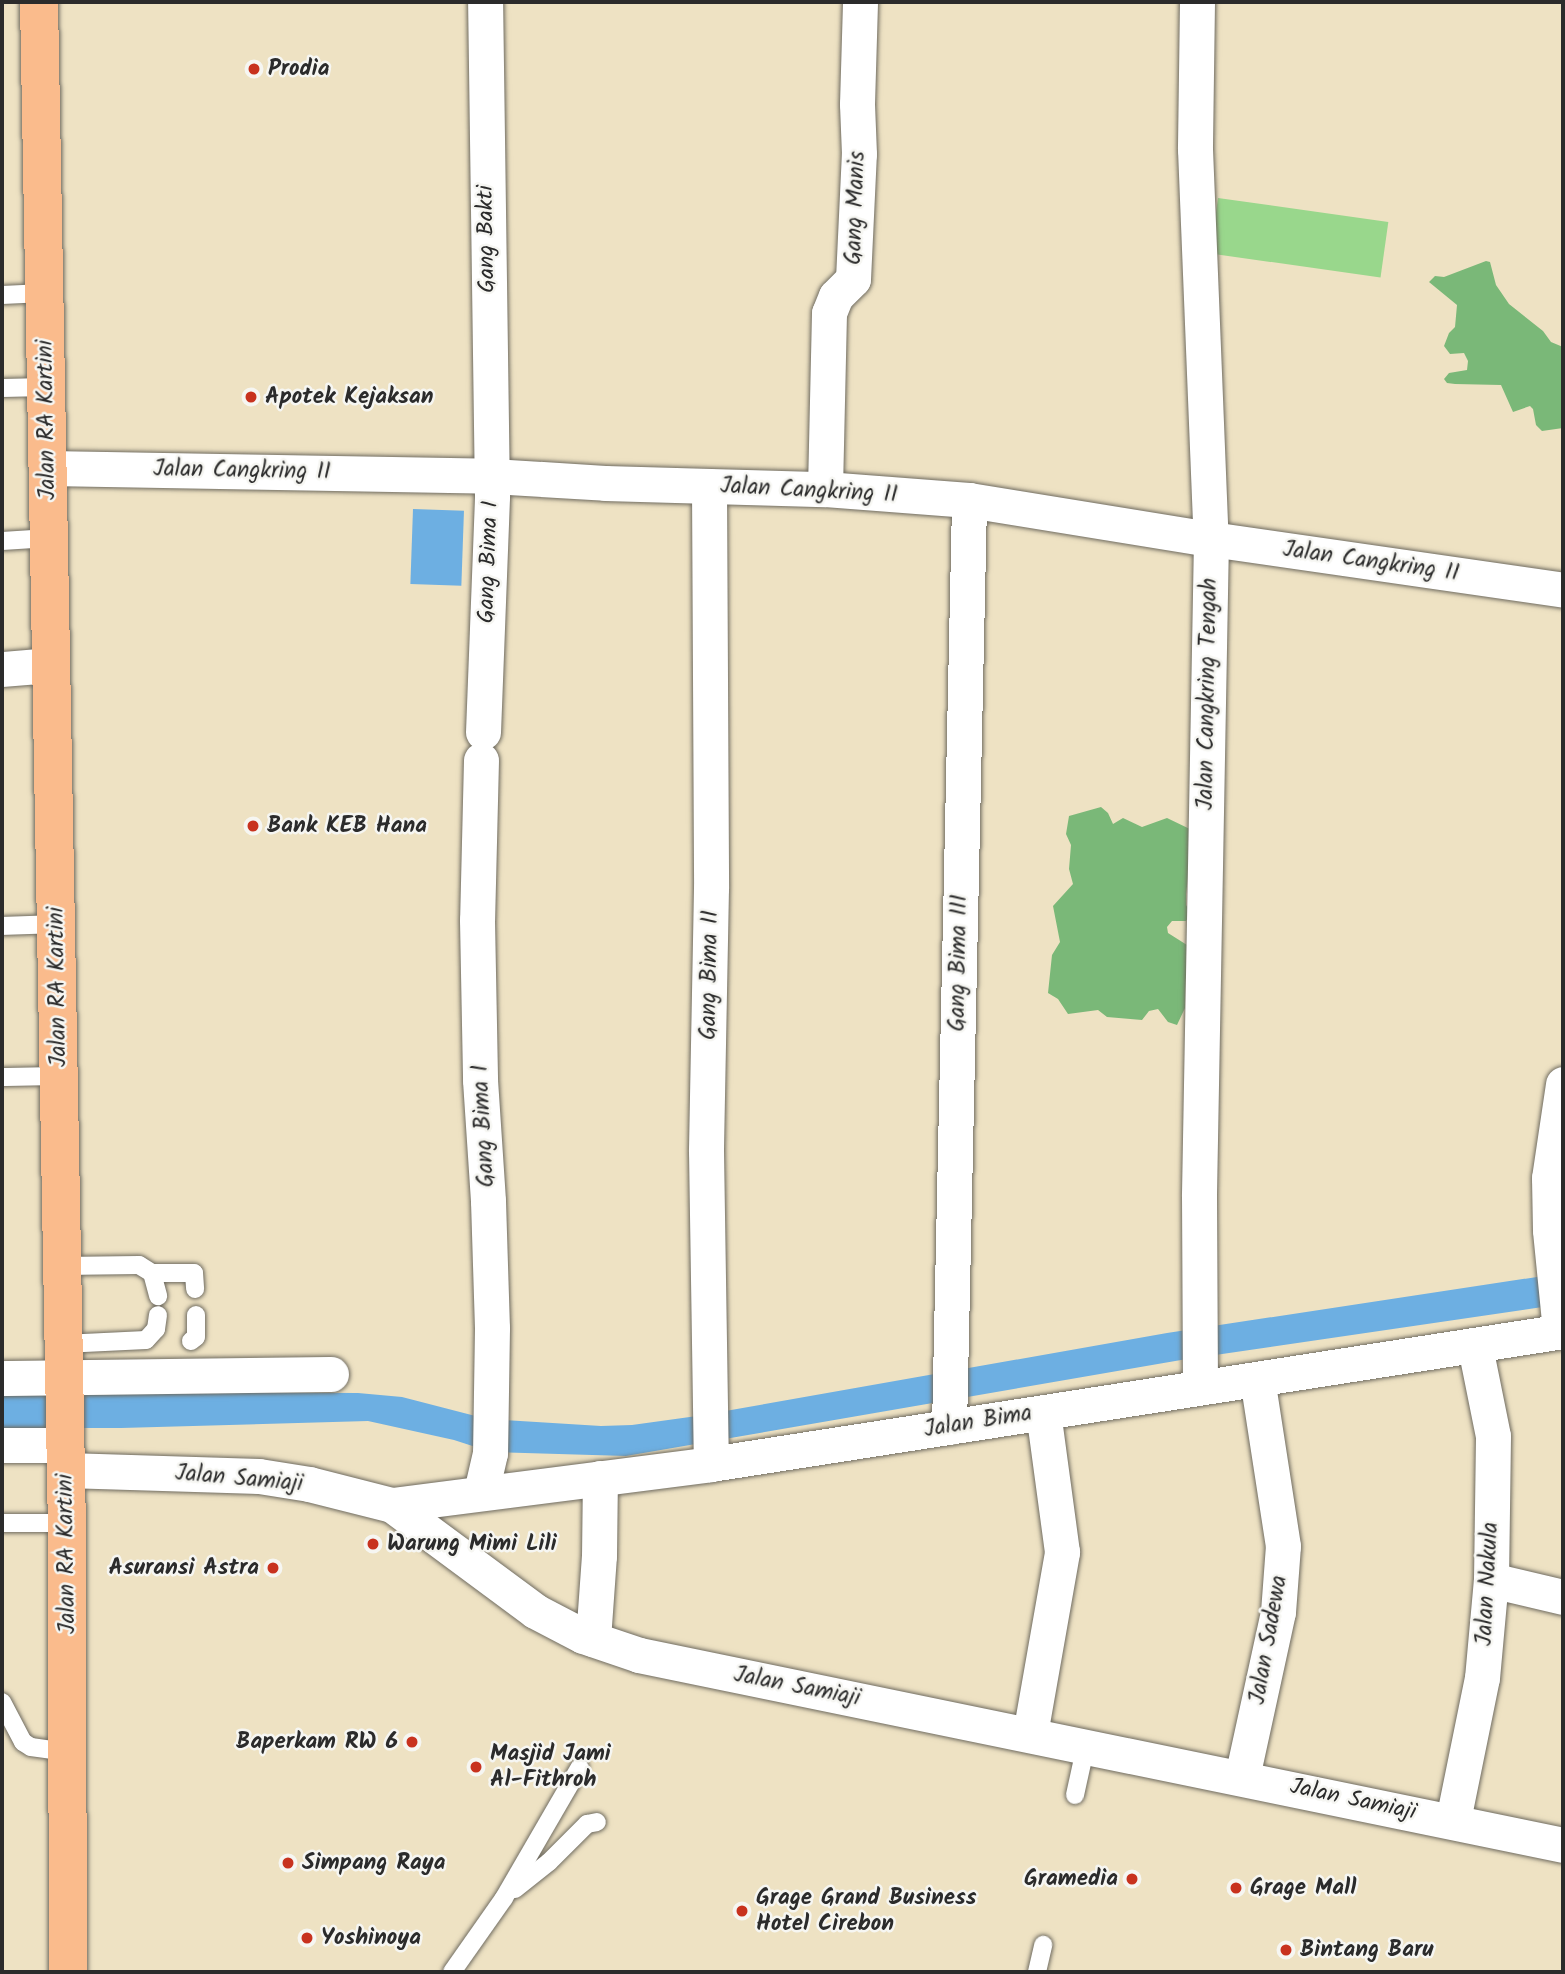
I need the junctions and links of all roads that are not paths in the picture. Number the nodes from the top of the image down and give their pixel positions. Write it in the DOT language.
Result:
graph roads {
  1 [pos="38,2"];
  2 [pos="485,2"];
  3 [pos="860,2"];
  4 [pos="1197,2"];
  5 [pos="44,293"];
  6 [pos="2,295"];
  7 [pos="46,387"];
  8 [pos="2,388"];
  9 [pos="48,468"];
  10 [pos="492,476"];
  11 [pos="709,486"];
  12 [pos="825,489"];
  13 [pos="969,500"];
  14 [pos="49,538"];
  15 [pos="1211,539"];
  16 [pos="2,541"];
  17 [pos="1563,590"];
  18 [pos="51,665"];
  19 [pos="2,669"];
  20 [pos="57,924"];
  21 [pos="2,926"];
  22 [pos="60,1076"];
  23 [pos="2,1077"];
  24 [pos="1563,1084"];
  25 [pos="62,1266"];
  26 [pos="152,1273"];
  27 [pos="195,1289"];
  28 [pos="158,1296"];
  29 [pos="158,1315"];
  30 [pos="196,1315"];
  31 [pos="1560,1324"];
  32 [pos="191,1341"];
  33 [pos="1475,1347"];
  34 [pos="64,1369"];
  35 [pos="331,1374"];
  36 [pos="1199,1377"];
  37 [pos="2,1378"];
  38 [pos="1257,1378"];
  39 [pos="1043,1412"];
  40 [pos="948,1415"];
  41 [pos="2,1445"];
  42 [pos="66,1449"];
  43 [pos="710,1456"];
  44 [pos="600,1478"];
  45 [pos="481,1492"];
  46 [pos="392,1505"];
  47 [pos="2,1523"];
  48 [pos="67,1523"];
  49 [pos="1491,1580"];
  50 [pos="1563,1597"];
  51 [pos="593,1639"];
  52 [pos="2,1702"];
  53 [pos="1030,1734"];
  54 [pos="1086,1745"];
  55 [pos="68,1752"];
  56 [pos="580,1767"];
  57 [pos="1242,1777"];
  58 [pos="1075,1795"];
  59 [pos="1452,1821"];
  60 [pos="597,1822"];
  61 [pos="1563,1845"];
  62 [pos="504,1898"];
  63 [pos="1043,1944"];
  64 [pos="68,1972"];
  65 [pos="452,1972"];
  66 [pos="1037,1972"];
  1 -- 5 [label="main road, Jalan RA Kartini"];
  2 -- 10 [label="street, Gang Bakti"];
  3 -- 12 [label="street, Gang Manis"];
  4 -- 15 [label="street, Jalan Cangkring Tengah"];
  5 -- 6 [label="lane"];
  5 -- 7 [label="main road, Jalan RA Kartini"];
  7 -- 8 [label="lane"];
  7 -- 9 [label="main road, Jalan RA Kartini"];
  9 -- 10 [label="street, Jalan Cangkring II"];
  9 -- 14 [label="main road, Jalan RA Kartini"];
  10 -- 11 [label="street, Jalan Cangkring II"];
  10 -- 45 [label="street, Gang Bima I"];
  11 -- 12 [label="street, Jalan Cangkring II"];
  11 -- 43 [label="street, Gang Bima II"];
  12 -- 13 [label="street, Jalan Cangkring II"];
  13 -- 15 [label="street, Jalan Cangkring II"];
  13 -- 40 [label="street, Gang Bima III"];
  14 -- 16 [label="lane"];
  14 -- 18 [label="main road, Jalan RA Kartini"];
  15 -- 17 [label="street, Jalan Cangkring II"];
  15 -- 36 [label="street, Jalan Cangkring Tengah"];
  18 -- 19 [label="street"];
  18 -- 20 [label="main road, Jalan RA Kartini"];
  20 -- 21 [label="lane"];
  20 -- 22 [label="main road, Jalan RA Kartini"];
  22 -- 23 [label="lane"];
  22 -- 25 [label="main road, Jalan RA Kartini"];
  24 -- 31 [label="street"];
  25 -- 26 [label="lane"];
  25 -- 34 [label="main road, Jalan RA Kartini"];
  26 -- 27 [label="lane"];
  26 -- 28 [label="lane"];
  29 -- 34 [label="lane"];
  30 -- 32 [label="lane"];
  31 -- 33 [label="street, Jalan Bima"];
  33 -- 38 [label="street, Jalan Bima"];
  33 -- 49 [label="street, Jalan Nakula"];
  34 -- 35 [label="street"];
  34 -- 37 [label="street"];
  34 -- 42 [label="main road, Jalan RA Kartini"];
  36 -- 38 [label="street, Jalan Bima"];
  36 -- 39 [label="street, Jalan Bima"];
  38 -- 57 [label="street, Jalan Sadewa"];
  39 -- 40 [label="street, Jalan Bima"];
  39 -- 53 [label="street"];
  40 -- 43 [label="street, Jalan Bima"];
  41 -- 42 [label="street, Jalan Samiaji"];
  42 -- 46 [label="street, Jalan Samiaji"];
  42 -- 48 [label="main road, Jalan RA Kartini"];
  43 -- 44 [label="street, Jalan Bima"];
  44 -- 45 [label="street, Jalan Bima"];
  44 -- 51 [label="street"];
  45 -- 46 [label="street, Jalan Bima"];
  46 -- 51 [label="street, Jalan Samiaji"];
  47 -- 48 [label="lane"];
  48 -- 55 [label="main road, Jalan RA Kartini"];
  49 -- 50 [label="street"];
  49 -- 59 [label="street, Jalan Nakula"];
  51 -- 53 [label="street, Jalan Samiaji"];
  52 -- 55 [label="lane"];
  53 -- 54 [label="street, Jalan Samiaji"];
  54 -- 57 [label="street, Jalan Samiaji"];
  54 -- 58 [label="lane"];
  55 -- 64 [label="main road, Jalan RA Kartini"];
  56 -- 62 [label="lane"];
  57 -- 59 [label="street, Jalan Samiaji"];
  59 -- 61 [label="street, Jalan Samiaji"];
  60 -- 62 [label="lane"];
  62 -- 65 [label="lane"];
  63 -- 66 [label="lane"];
}
